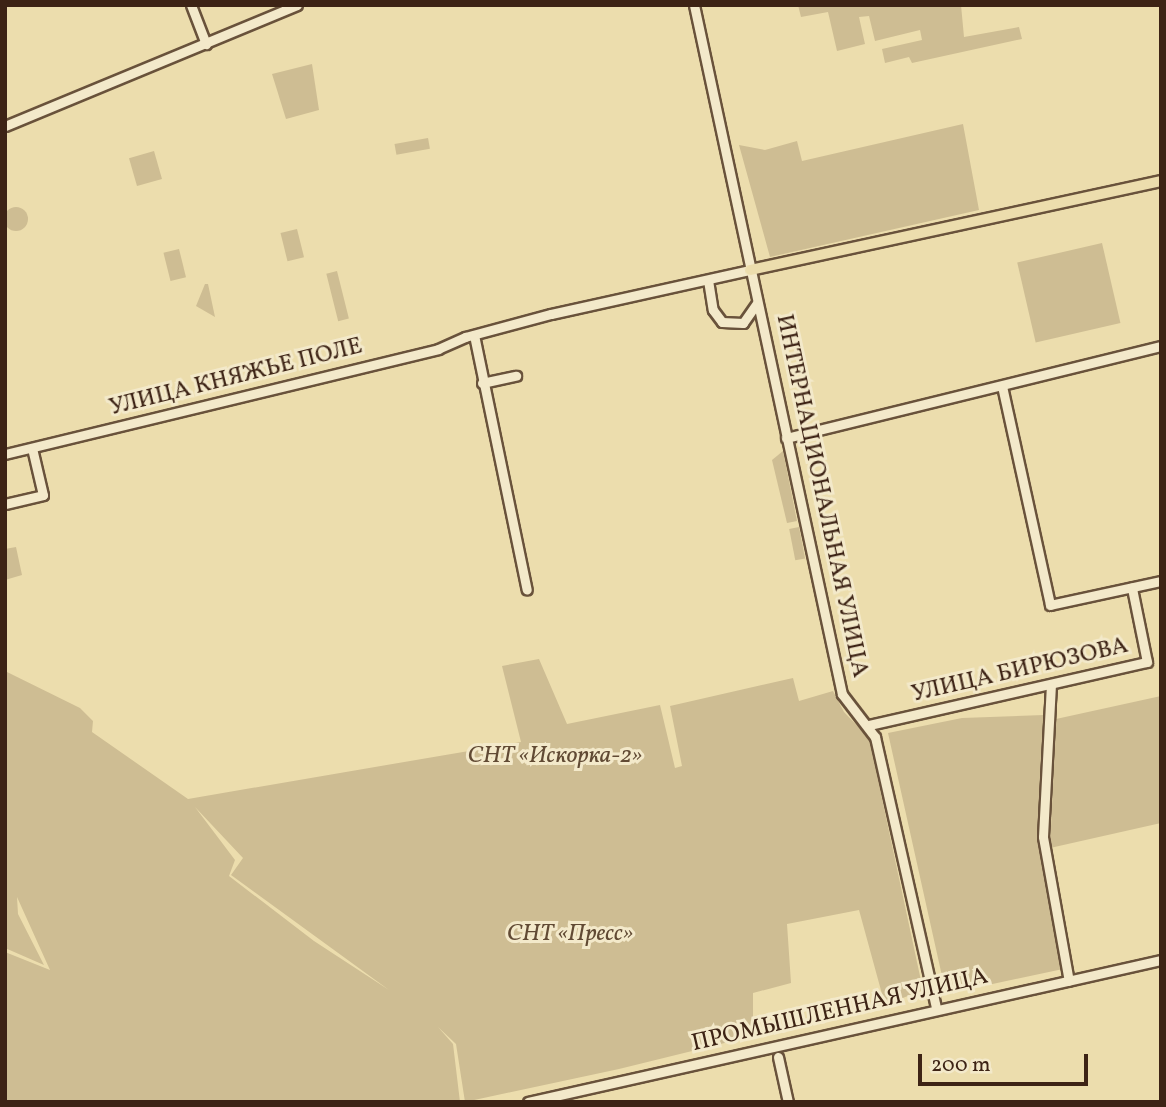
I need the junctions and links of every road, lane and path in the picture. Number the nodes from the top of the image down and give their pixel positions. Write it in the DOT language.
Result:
graph roads {
  1 [pos="191,5"];
  2 [pos="694,5"];
  3 [pos="291,6"];
  4 [pos="206,44"];
  5 [pos="5,126"];
  6 [pos="1161,181"];
  7 [pos="750,270"];
  8 [pos="708,279"];
  9 [pos="757,302"];
  10 [pos="747,320"];
  11 [pos="763,328"];
  12 [pos="474,335"];
  13 [pos="1161,346"];
  14 [pos="516,376"];
  15 [pos="482,383"];
  16 [pos="1002,386"];
  17 [pos="786,438"];
  18 [pos="32,448"];
  19 [pos="5,454"];
  20 [pos="5,504"];
  21 [pos="1161,581"];
  22 [pos="1132,588"];
  23 [pos="527,590"];
  24 [pos="1051,684"];
  25 [pos="869,725"];
  26 [pos="1161,960"];
  27 [pos="1069,981"];
  28 [pos="936,1007"];
  29 [pos="778,1057"];
  30 [pos="528,1102"];
  31 [pos="788,1102"];
  1 -- 4 [label="street"];
  2 -- 7 [label="street"];
  3 -- 4 [label="street"];
  4 -- 5 [label="street"];
  6 -- 7 [label="main road"];
  7 -- 8 [label="street"];
  7 -- 9 [label="street, ИНТЕРНАЦИОНАЛЬНАЯ УЛИЦА"];
  8 -- 10 [label="street"];
  8 -- 12 [label="street"];
  9 -- 10 [label="street"];
  9 -- 11 [label="street, ИНТЕРНАЦИОНАЛЬНАЯ УЛИЦА"];
  10 -- 11 [label="street"];
  11 -- 17 [label="street, ИНТЕРНАЦИОНАЛЬНАЯ УЛИЦА"];
  12 -- 15 [label="street"];
  12 -- 18 [label="street, УЛИЦА КНЯЖЬЕ ПОЛЕ"];
  13 -- 16 [label="street"];
  14 -- 15 [label="street"];
  15 -- 23 [label="street"];
  16 -- 17 [label="street"];
  16 -- 22 [label="street"];
  17 -- 25 [label="street, ИНТЕРНАЦИОНАЛЬНАЯ УЛИЦА"];
  18 -- 19 [label="street, УЛИЦА КНЯЖЬЕ ПОЛЕ"];
  18 -- 20 [label="street"];
  21 -- 22 [label="street"];
  22 -- 24 [label="street, УЛИЦА БИРЮЗОВА"];
  24 -- 25 [label="street, УЛИЦА БИРЮЗОВА"];
  24 -- 27 [label="street"];
  25 -- 28 [label="street, ИНТЕРНАЦИОНАЛЬНАЯ УЛИЦА"];
  26 -- 27 [label="street, ПРОМЫШЛЕННАЯ УЛИЦА"];
  27 -- 28 [label="street, ПРОМЫШЛЕННАЯ УЛИЦА"];
  28 -- 30 [label="street, ПРОМЫШЛЕННАЯ УЛИЦА"];
  29 -- 31 [label="street"];
}
